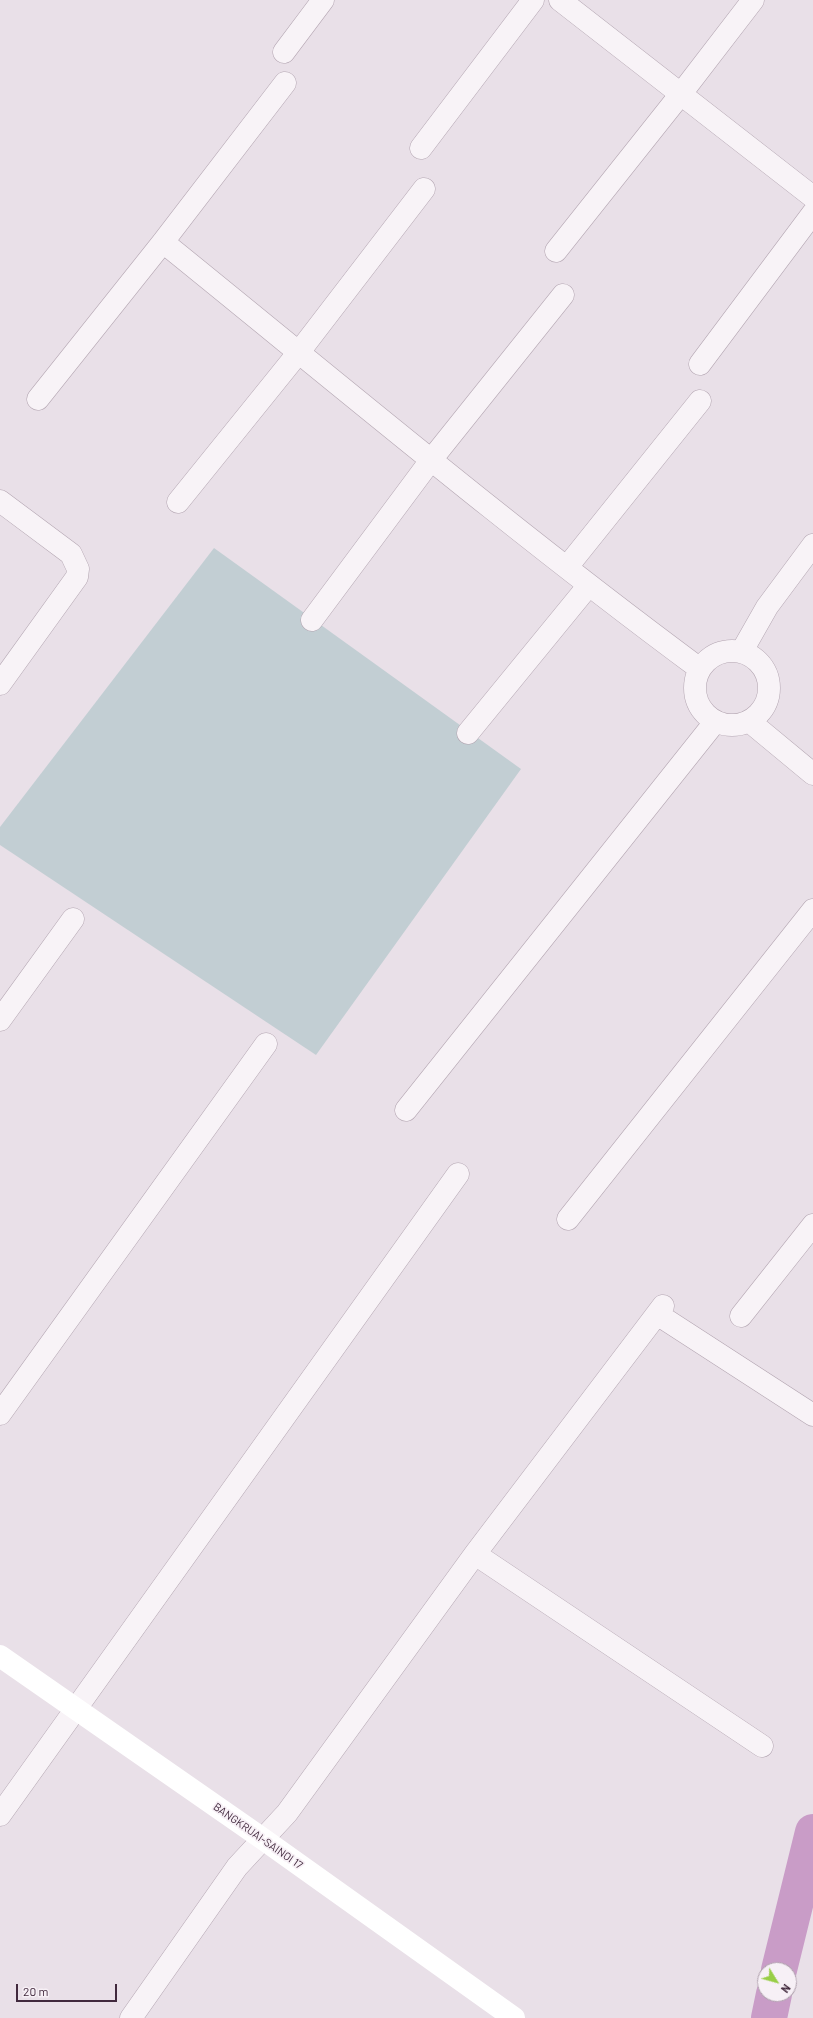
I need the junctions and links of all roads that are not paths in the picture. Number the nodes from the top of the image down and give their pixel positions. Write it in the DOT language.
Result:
graph roads {
  1 [pos="323,0"];
  2 [pos="532,0"];
  3 [pos="560,0"];
  4 [pos="753,0"];
  5 [pos="284,52"];
  6 [pos="285,82"];
  7 [pos="680,95"];
  8 [pos="421,148"];
  9 [pos="424,189"];
  10 [pos="813,198"];
  11 [pos="813,213"];
  12 [pos="163,242"];
  13 [pos="556,251"];
  14 [pos="563,296"];
  15 [pos="299,352"];
  16 [pos="700,364"];
  17 [pos="38,400"];
  18 [pos="700,401"];
  19 [pos="431,460"];
  20 [pos="0,501"];
  21 [pos="178,502"];
  22 [pos="813,545"];
  23 [pos="567,567"];
  24 [pos="589,585"];
  25 [pos="312,620"];
  26 [pos="742,651"];
  27 [pos="700,669"];
  28 [pos="0,684"];
  29 [pos="749,721"];
  30 [pos="715,722"];
  31 [pos="468,733"];
  32 [pos="813,774"];
  33 [pos="813,910"];
  34 [pos="73,919"];
  35 [pos="0,1020"];
  36 [pos="266,1044"];
  37 [pos="406,1110"];
  38 [pos="458,1174"];
  39 [pos="568,1219"];
  40 [pos="813,1225"];
  41 [pos="741,1316"];
  42 [pos="0,1414"];
  43 [pos="813,1415"];
  44 [pos="475,1554"];
  45 [pos="0,1656"];
  46 [pos="76,1710"];
  47 [pos="762,1746"];
  48 [pos="0,1815"];
  49 [pos="263,1839"];
  50 [pos="132,2018"];
  51 [pos="514,2018"];
  1 -- 5 [label="street"];
  2 -- 8 [label="street"];
  3 -- 7 [label="street"];
  4 -- 7 [label="street"];
  6 -- 12 [label="street"];
  7 -- 10 [label="street"];
  7 -- 13 [label="street"];
  9 -- 15 [label="street"];
  11 -- 16 [label="street"];
  12 -- 15 [label="street"];
  12 -- 17 [label="street"];
  14 -- 19 [label="street"];
  15 -- 19 [label="street"];
  15 -- 21 [label="street"];
  18 -- 23 [label="street"];
  19 -- 23 [label="street"];
  19 -- 25 [label="street"];
  20 -- 28 [label="street"];
  22 -- 26 [label="street"];
  23 -- 24 [label="street"];
  24 -- 27 [label="street"];
  24 -- 31 [label="street"];
  26 -- 27 [label="street"];
  26 -- 29 [label="street"];
  27 -- 30 [label="street"];
  29 -- 30 [label="street"];
  29 -- 32 [label="street"];
  30 -- 37 [label="street"];
  33 -- 39 [label="street"];
  34 -- 35 [label="street"];
  36 -- 42 [label="street"];
  38 -- 46 [label="street"];
  40 -- 41 [label="street"];
  43 -- 44 [label="street"];
  44 -- 47 [label="street"];
  44 -- 49 [label="street"];
  45 -- 46 [label="street, BANGKRUAI-SAINOI 17"];
  46 -- 48 [label="street"];
  46 -- 49 [label="street, BANGKRUAI-SAINOI 17"];
  49 -- 50 [label="street"];
  49 -- 51 [label="street, BANGKRUAI-SAINOI 17"];
}
